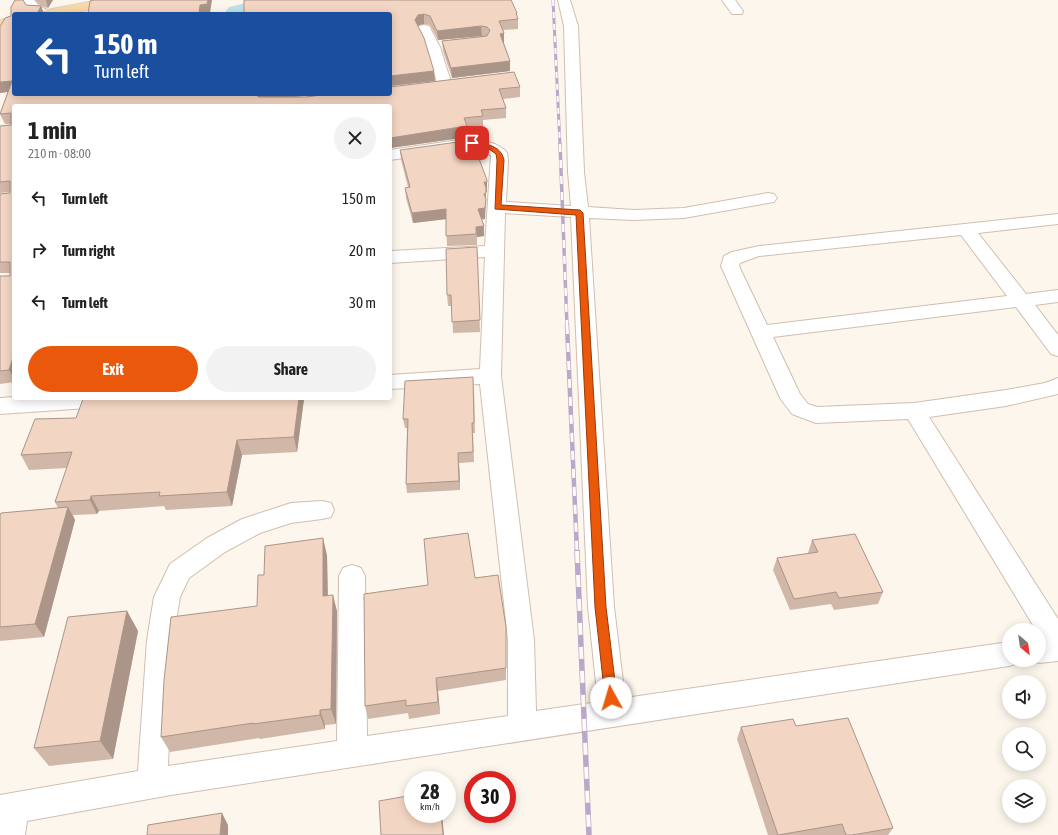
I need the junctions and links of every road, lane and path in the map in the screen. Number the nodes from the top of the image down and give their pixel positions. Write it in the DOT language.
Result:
graph roads {
  1 [pos="26,0"];
  2 [pos="119,0"];
  3 [pos="564,0"];
  4 [pos="728,0"];
  5 [pos="737,11"];
  6 [pos="40,12"];
  7 [pos="56,12"];
  8 [pos="12,21"];
  9 [pos="0,24"];
  10 [pos="424,29"];
  11 [pos="447,45"];
  12 [pos="433,47"];
  13 [pos="430,87"];
  14 [pos="392,155"];
  15 [pos="768,198"];
  16 [pos="498,207"];
  17 [pos="580,213"];
  18 [pos="1058,219"];
  19 [pos="966,229"];
  20 [pos="494,251"];
  21 [pos="392,257"];
  22 [pos="1058,296"];
  23 [pos="1021,301"];
  24 [pos="761,332"];
  25 [pos="1058,349"];
  26 [pos="490,376"];
  27 [pos="392,382"];
  28 [pos="1058,385"];
  29 [pos="88,400"];
  30 [pos="0,406"];
  31 [pos="914,411"];
  32 [pos="322,510"];
  33 [pos="352,576"];
  34 [pos="1058,642"];
  35 [pos="1058,649"];
  36 [pos="1046,650"];
  37 [pos="1002,655"];
  38 [pos="612,713"];
  39 [pos="522,726"];
  40 [pos="352,753"];
  41 [pos="152,784"];
  42 [pos="8,818"];
  1 -- 6 [label="street"];
  2 -- 7 [label="main road"];
  3 -- 17 [label="street"];
  4 -- 5 [label="street"];
  8 -- 9 [label="main road"];
  10 -- 12 [label="street"];
  11 -- 12 [label="street"];
  12 -- 13 [label="street"];
  14 -- 16 [label="street"];
  15 -- 17 [label="street"];
  16 -- 17 [label="street"];
  16 -- 20 [label="street"];
  17 -- 38 [label="street"];
  18 -- 19 [label="street"];
  19 -- 23 [label="street"];
  19 -- 24 [label="street"];
  20 -- 21 [label="street"];
  20 -- 26 [label="street"];
  22 -- 23 [label="street"];
  23 -- 24 [label="street"];
  23 -- 25 [label="street"];
  24 -- 31 [label="street"];
  26 -- 27 [label="street"];
  26 -- 39 [label="street"];
  28 -- 31 [label="street"];
  29 -- 30 [label="street"];
  31 -- 34 [label="street"];
  32 -- 41 [label="street"];
  33 -- 40 [label="street"];
  35 -- 36 [label="street"];
  37 -- 38 [label="street"];
  38 -- 39 [label="street"];
  39 -- 40 [label="street"];
  40 -- 41 [label="street"];
  41 -- 42 [label="street"];
}
